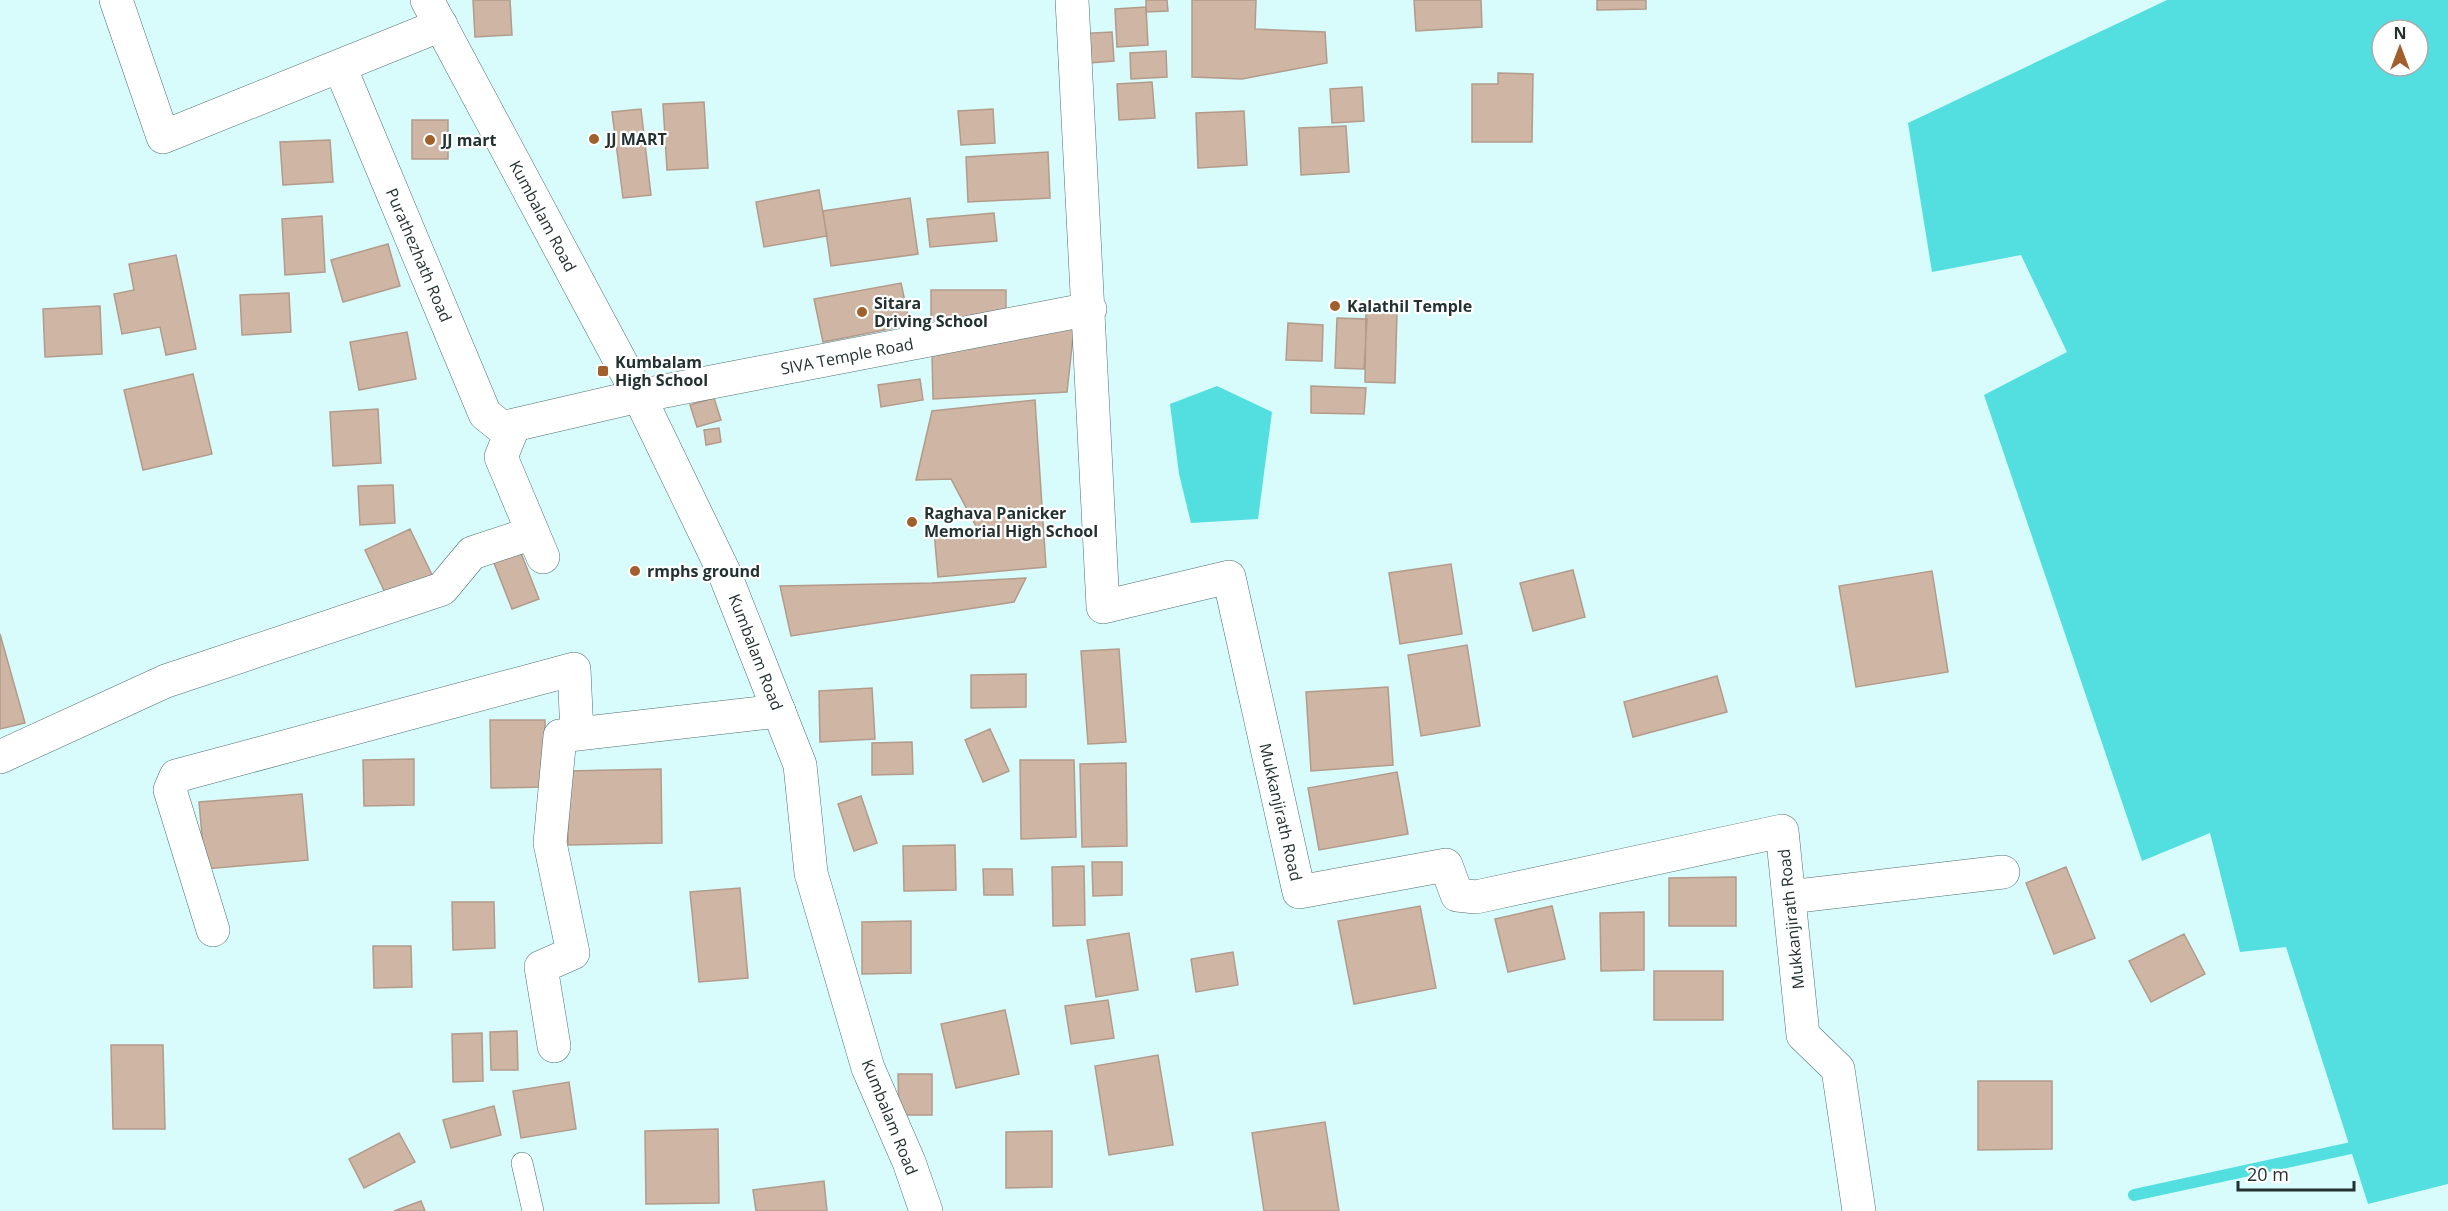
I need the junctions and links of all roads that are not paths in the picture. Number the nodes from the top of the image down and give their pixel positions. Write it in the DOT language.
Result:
graph roads {
  1 [pos="116,0"];
  2 [pos="1072,0"];
  3 [pos="434,12"];
  4 [pos="340,67"];
  5 [pos="1090,309"];
  6 [pos="639,396"];
  7 [pos="510,434"];
  8 [pos="779,711"];
  9 [pos="577,734"];
  10 [pos="0,757"];
  11 [pos="2003,872"];
  12 [pos="1789,897"];
  13 [pos="213,930"];
  14 [pos="554,1046"];
  15 [pos="522,1163"];
  16 [pos="532,1211"];
  17 [pos="926,1211"];
  18 [pos="1859,1211"];
  1 -- 4 [label="street"];
  2 -- 5 [label="street"];
  3 -- 4 [label="street"];
  3 -- 6 [label="street, Kumbalam Road"];
  4 -- 7 [label="street, Purathezhath Road"];
  5 -- 6 [label="street, SIVA Temple Road"];
  5 -- 12 [label="street, Mukkanjirath Road"];
  6 -- 7 [label="street"];
  6 -- 8 [label="street, Kumbalam Road"];
  7 -- 10 [label="street"];
  8 -- 9 [label="street"];
  8 -- 17 [label="street, Kumbalam Road"];
  9 -- 13 [label="street"];
  9 -- 14 [label="street"];
  11 -- 12 [label="street"];
  12 -- 18 [label="street, Mukkanjirath Road"];
  15 -- 16 [label="lane"];
}
